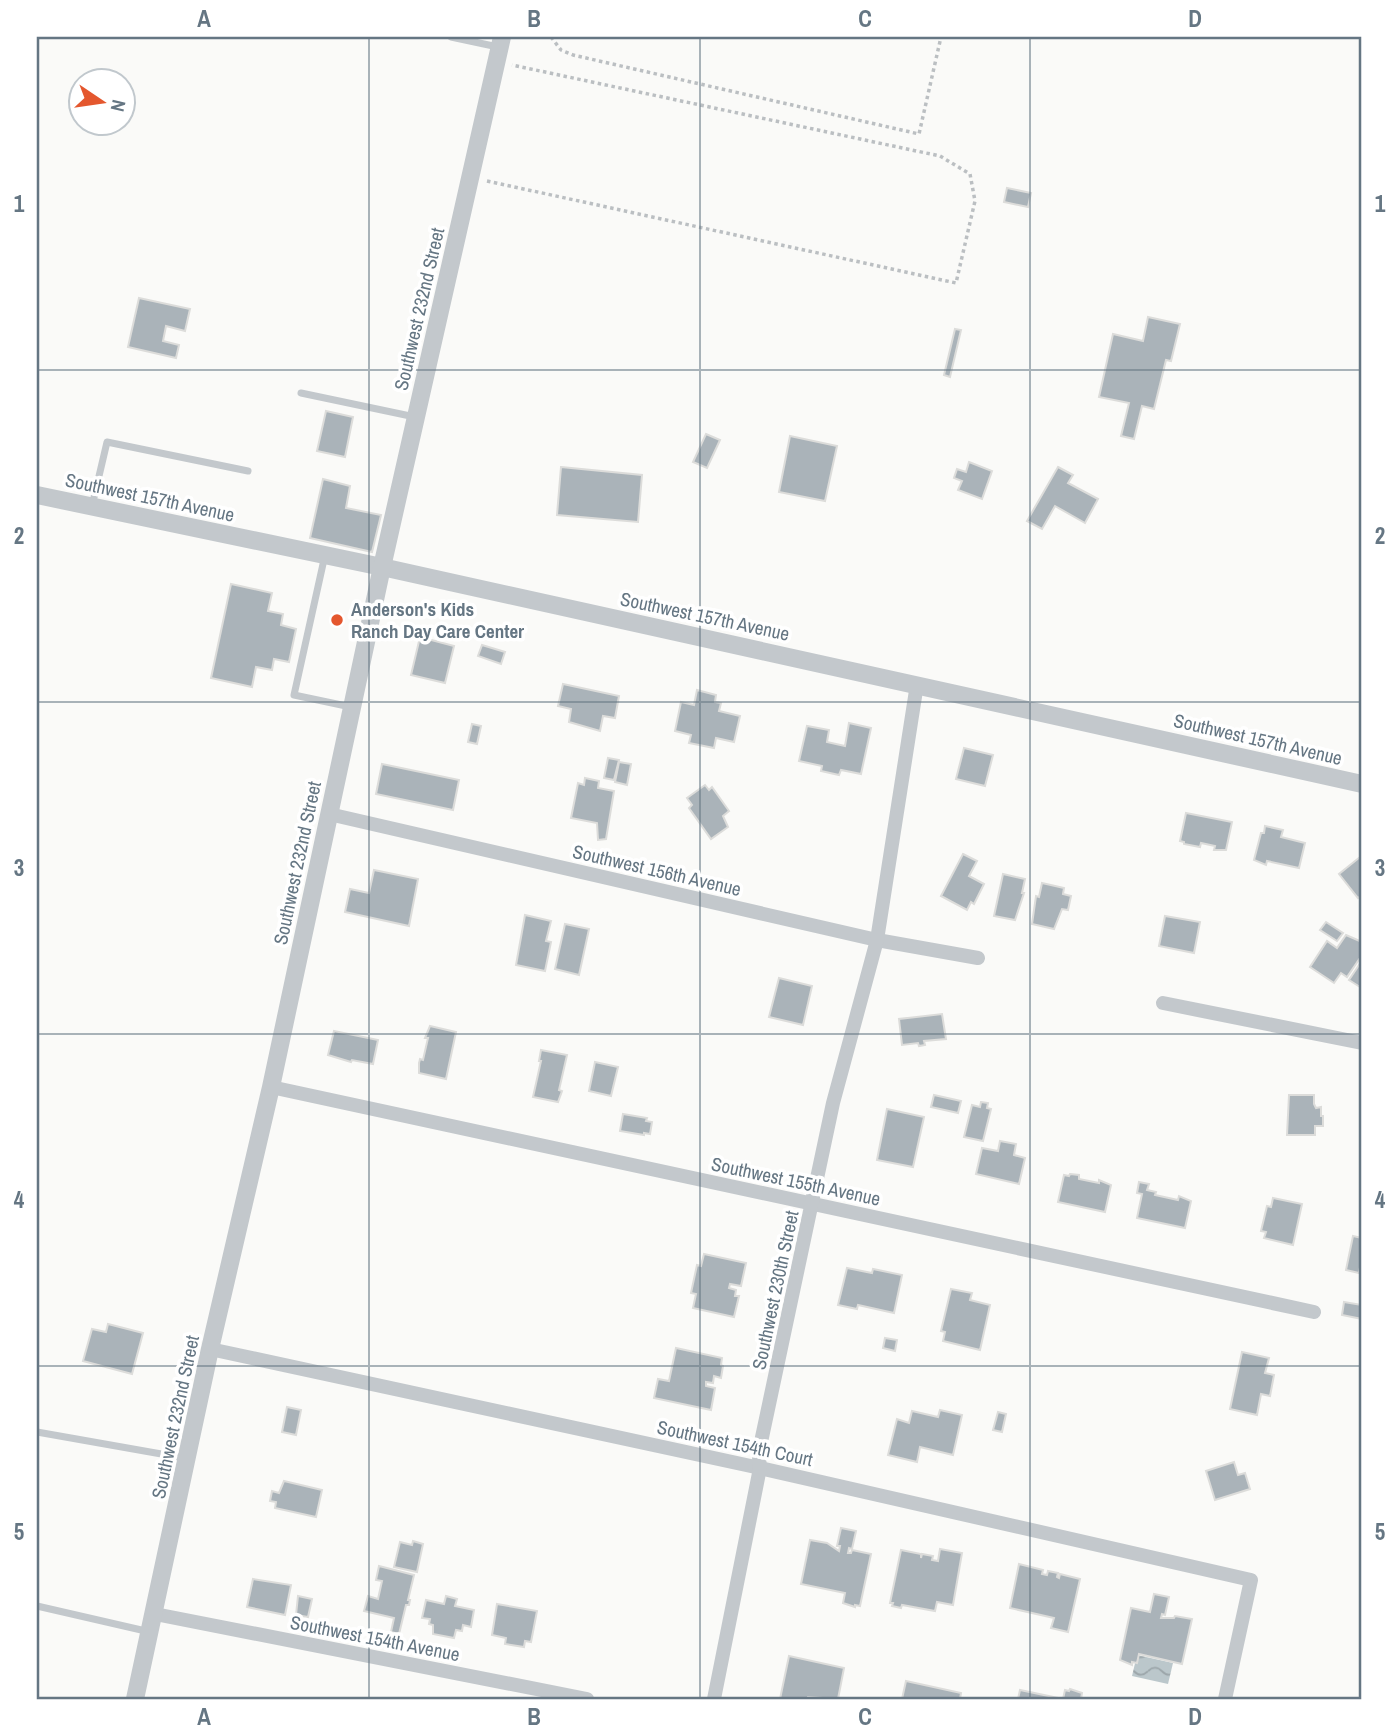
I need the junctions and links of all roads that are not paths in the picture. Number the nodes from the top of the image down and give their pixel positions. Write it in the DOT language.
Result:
graph roads {
  1 [pos="451,37"];
  2 [pos="499,49"];
  3 [pos="301,393"];
  4 [pos="416,417"];
  5 [pos="248,471"];
  6 [pos="37,495"];
  7 [pos="92,506"];
  8 [pos="325,555"];
  9 [pos="382,567"];
  10 [pos="917,684"];
  11 [pos="352,707"];
  12 [pos="1362,784"];
  13 [pos="329,814"];
  14 [pos="877,940"];
  15 [pos="978,958"];
  16 [pos="1163,1003"];
  17 [pos="1362,1043"];
  18 [pos="271,1087"];
  19 [pos="813,1205"];
  20 [pos="1314,1312"];
  21 [pos="210,1349"];
  22 [pos="37,1432"];
  23 [pos="187,1459"];
  24 [pos="761,1468"];
  25 [pos="37,1606"];
  26 [pos="155,1614"];
  27 [pos="150,1632"];
  28 [pos="135,1699"];
  29 [pos="587,1699"];
  30 [pos="714,1699"];
  31 [pos="1225,1699"];
  1 -- 2 [label="lane"];
  2 -- 4 [label="street, Southwest 232nd Street"];
  3 -- 4 [label="lane"];
  4 -- 9 [label="street, Southwest 232nd Street"];
  5 -- 7 [label="lane"];
  6 -- 7 [label="street, Southwest 157th Avenue"];
  7 -- 8 [label="street, Southwest 157th Avenue"];
  8 -- 9 [label="street, Southwest 157th Avenue"];
  8 -- 11 [label="lane"];
  9 -- 10 [label="street, Southwest 157th Avenue"];
  9 -- 11 [label="street, Southwest 232nd Street"];
  10 -- 12 [label="street, Southwest 157th Avenue"];
  10 -- 14 [label="street, Southwest 230th Street"];
  11 -- 13 [label="street, Southwest 232nd Street"];
  13 -- 14 [label="street, Southwest 156th Avenue"];
  13 -- 18 [label="street, Southwest 232nd Street"];
  14 -- 15 [label="street, Southwest 156th Avenue"];
  14 -- 19 [label="street, Southwest 230th Street"];
  16 -- 17 [label="street"];
  18 -- 19 [label="street, Southwest 155th Avenue"];
  18 -- 21 [label="street, Southwest 232nd Street"];
  19 -- 20 [label="street, Southwest 155th Avenue"];
  19 -- 24 [label="street, Southwest 230th Street"];
  21 -- 23 [label="street, Southwest 232nd Street"];
  21 -- 24 [label="street, Southwest 154th Court"];
  22 -- 23 [label="lane"];
  23 -- 26 [label="street, Southwest 232nd Street"];
  24 -- 30 [label="street, Southwest 230th Street"];
  24 -- 31 [label="street, Southwest 154th Court"];
  25 -- 27 [label="lane"];
  26 -- 27 [label="street, Southwest 232nd Street"];
  26 -- 29 [label="street, Southwest 154th Avenue"];
  27 -- 28 [label="street, Southwest 232nd Street"];
}
